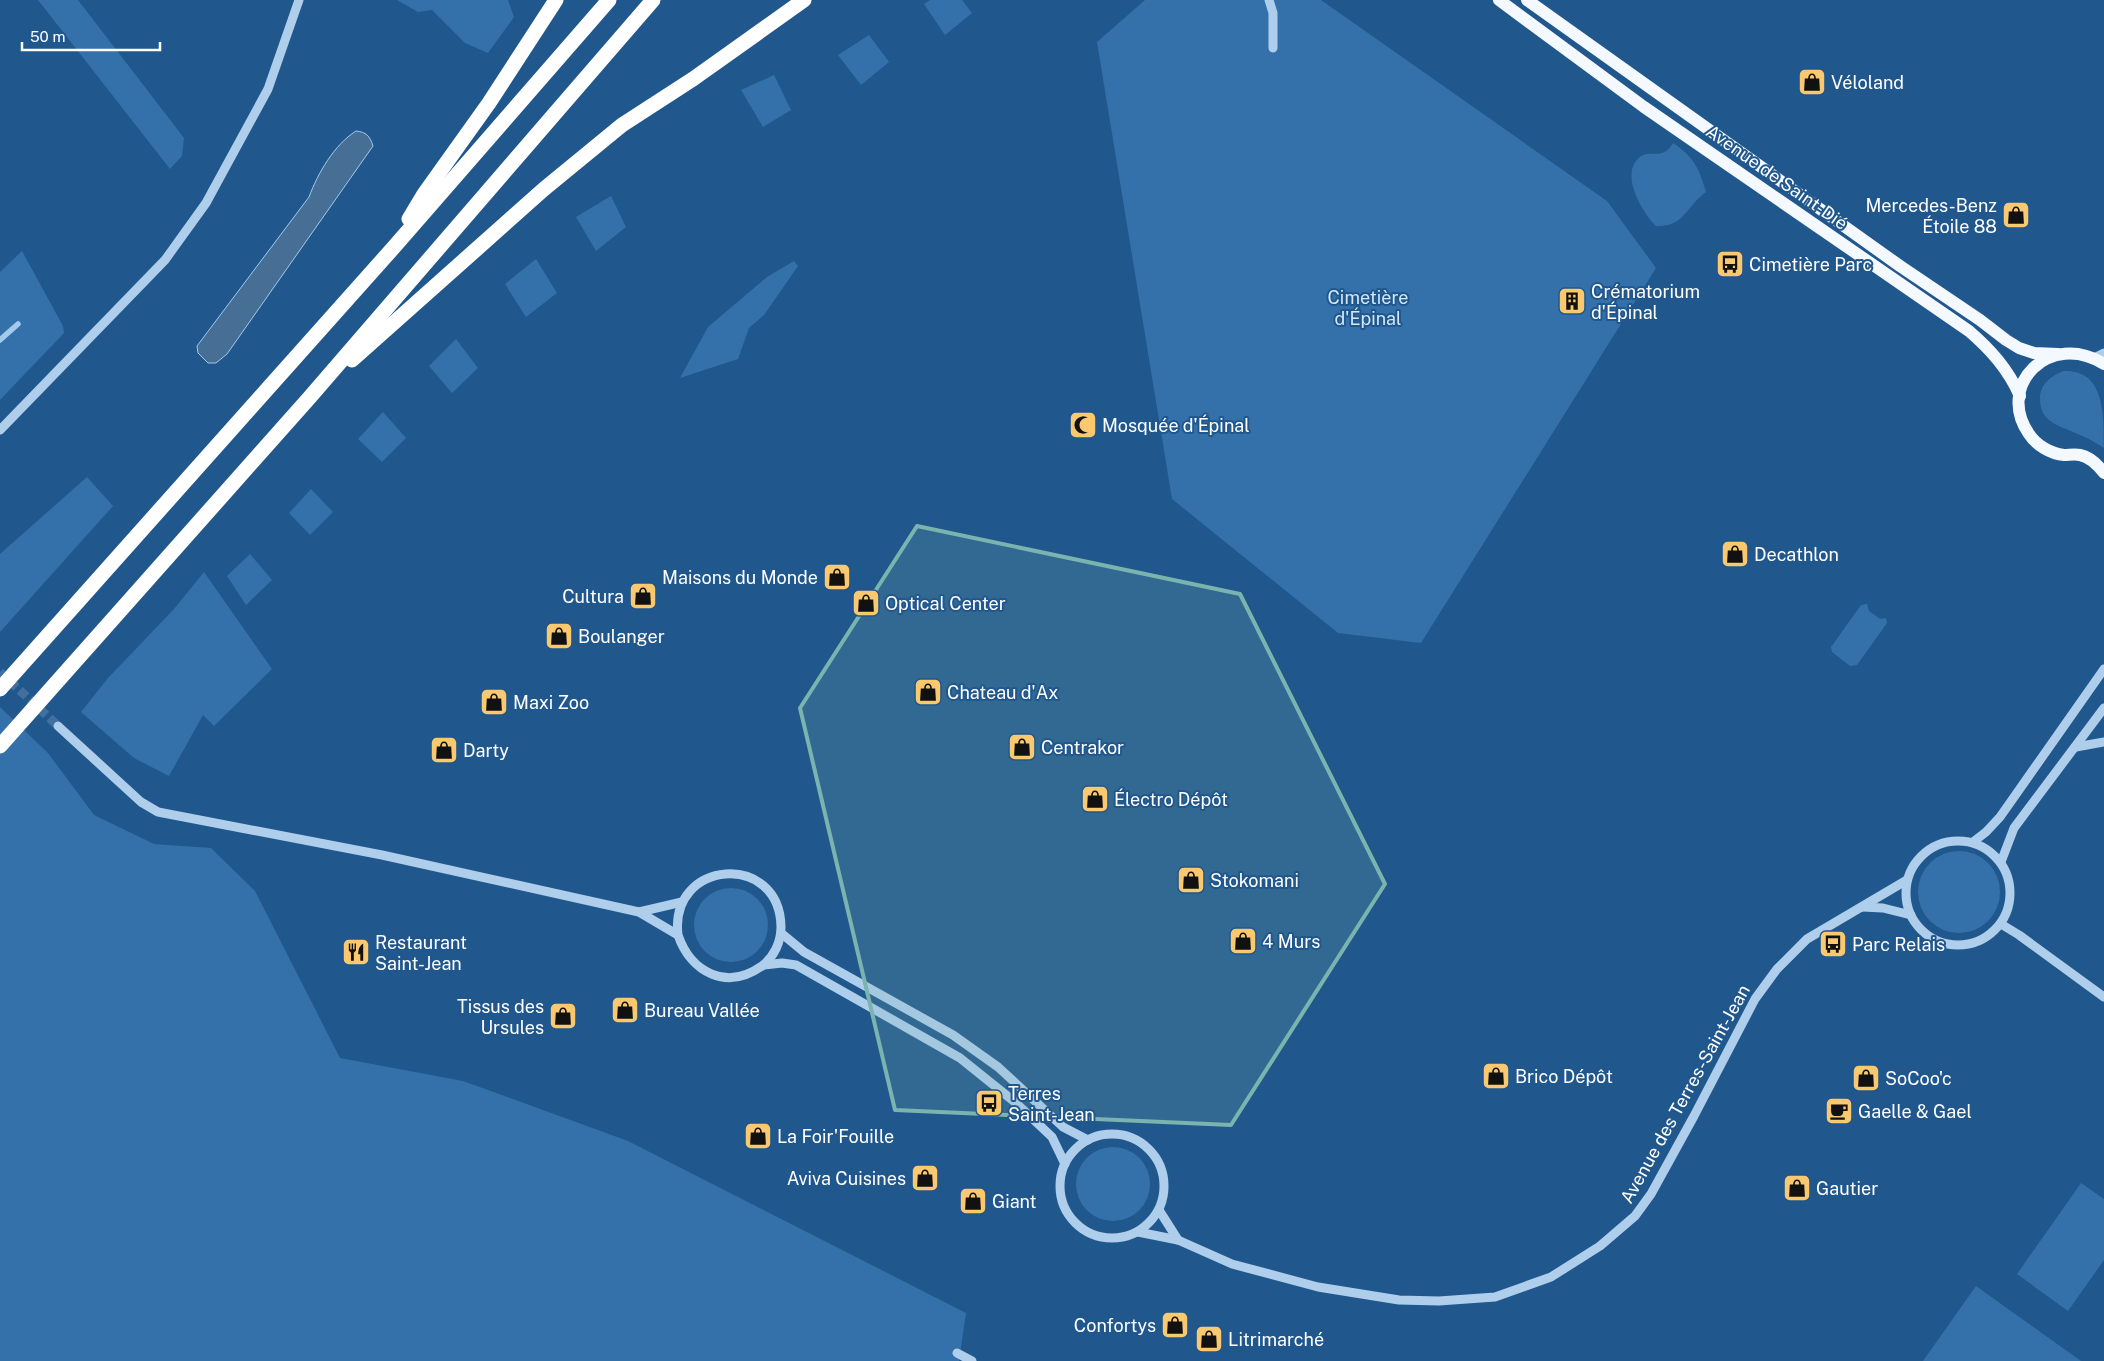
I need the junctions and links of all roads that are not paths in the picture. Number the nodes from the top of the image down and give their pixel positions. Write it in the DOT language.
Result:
graph roads {
  1 [pos="299,0"];
  2 [pos="556,0"];
  3 [pos="609,0"];
  4 [pos="652,0"];
  5 [pos="1269,0"];
  6 [pos="1499,0"];
  7 [pos="1528,0"];
  8 [pos="802,2"];
  9 [pos="1273,48"];
  10 [pos="394,247"];
  11 [pos="2058,354"];
  12 [pos="2101,358"];
  13 [pos="2020,396"];
  14 [pos="310,397"];
  15 [pos="0,430"];
  16 [pos="2104,473"];
  17 [pos="2104,669"];
  18 [pos="0,689"];
  19 [pos="2104,708"];
  20 [pos="58,726"];
  21 [pos="2104,742"];
  22 [pos="0,746"];
  23 [pos="2076,747"];
  24 [pos="1973,842"];
  25 [pos="2001,862"];
  26 [pos="1907,880"];
  27 [pos="682,902"];
  28 [pos="1862,907"];
  29 [pos="639,912"];
  30 [pos="1911,915"];
  31 [pos="2001,924"];
  32 [pos="781,933"];
  33 [pos="678,935"];
  34 [pos="764,965"];
  35 [pos="2104,997"];
  36 [pos="1088,1140"];
  37 [pos="1065,1164"];
  38 [pos="1159,1210"];
  39 [pos="1138,1232"];
  40 [pos="1178,1240"];
  41 [pos="956,1353"];
  42 [pos="972,1361"];
  1 -- 15 [label="street"];
  2 -- 10 [label="highway"];
  3 -- 10 [label="highway"];
  4 -- 14 [label="highway"];
  5 -- 9 [label="street"];
  6 -- 13 [label="main road, Avenue de Saint-Dié"];
  7 -- 11 [label="main road, Avenue de Saint-Dié"];
  8 -- 14 [label="highway"];
  10 -- 18 [label="highway"];
  11 -- 12 [label="main road, Avenue de Saint-Dié"];
  11 -- 13 [label="main road"];
  13 -- 16 [label="main road"];
  14 -- 22 [label="highway"];
  17 -- 24 [label="street"];
  19 -- 23 [label="street"];
  20 -- 29 [label="street"];
  21 -- 23 [label="street"];
  23 -- 25 [label="street"];
  24 -- 25 [label="street"];
  24 -- 26 [label="street"];
  25 -- 31 [label="street"];
  26 -- 28 [label="street, Avenue des Terres-Saint-Jean"];
  26 -- 30 [label="street"];
  27 -- 29 [label="street"];
  27 -- 32 [label="street"];
  27 -- 33 [label="street"];
  28 -- 30 [label="street"];
  28 -- 40 [label="street, Avenue des Terres-Saint-Jean"];
  29 -- 33 [label="street"];
  30 -- 31 [label="street"];
  31 -- 35 [label="street"];
  32 -- 34 [label="street"];
  32 -- 36 [label="street"];
  33 -- 34 [label="street"];
  34 -- 37 [label="street"];
  36 -- 37 [label="street"];
  36 -- 38 [label="street"];
  37 -- 39 [label="street"];
  38 -- 39 [label="street"];
  38 -- 40 [label="street"];
  39 -- 40 [label="street, Avenue des Terres-Saint-Jean"];
  41 -- 42 [label="street"];
}
